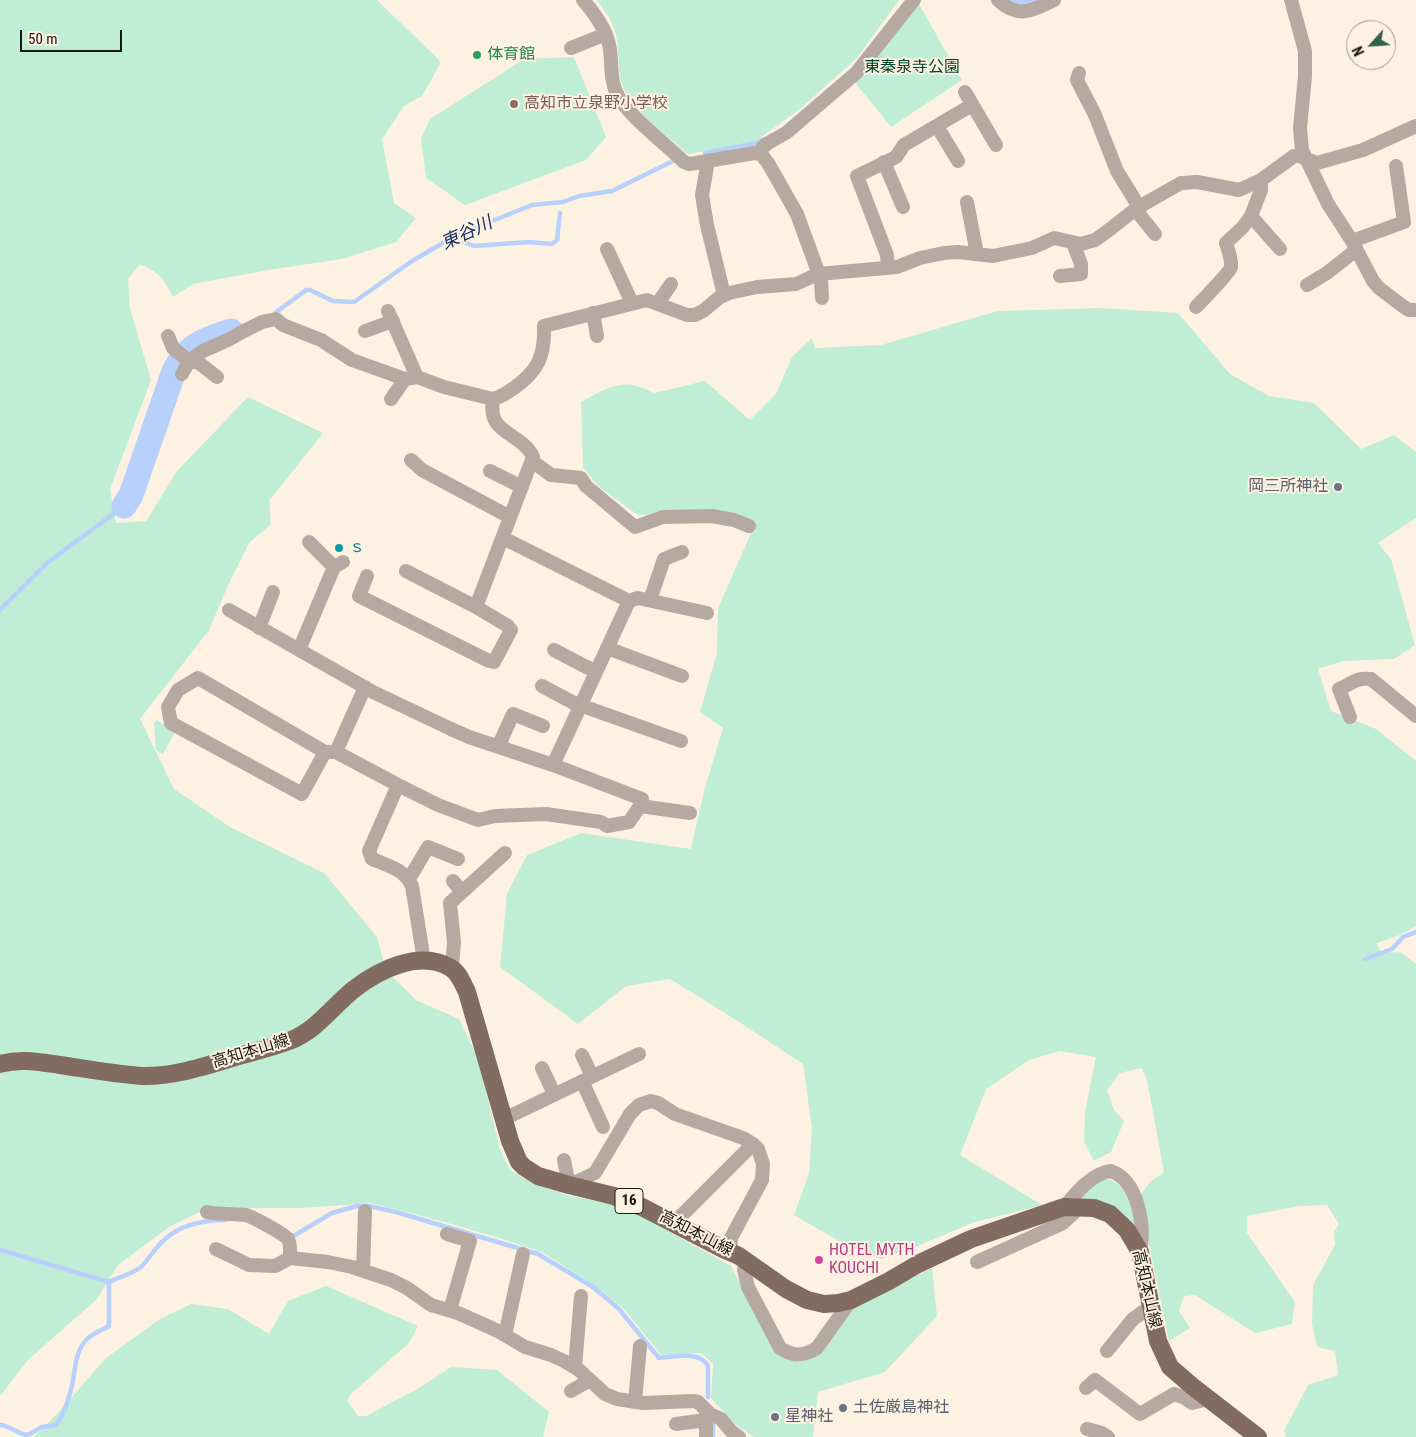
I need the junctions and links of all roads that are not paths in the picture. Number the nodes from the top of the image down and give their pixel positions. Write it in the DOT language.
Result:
graph roads {
  1 [pos="582,0"];
  2 [pos="914,0"];
  3 [pos="998,0"];
  4 [pos="1054,0"];
  5 [pos="1291,0"];
  6 [pos="606,34"];
  7 [pos="571,48"];
  8 [pos="1075,77"];
  9 [pos="965,92"];
  10 [pos="972,105"];
  11 [pos="937,126"];
  12 [pos="1416,126"];
  13 [pos="996,145"];
  14 [pos="760,154"];
  15 [pos="1307,160"];
  16 [pos="708,161"];
  17 [pos="958,161"];
  18 [pos="884,162"];
  19 [pos="1396,166"];
  20 [pos="1261,180"];
  21 [pos="1270,194"];
  22 [pos="967,202"];
  23 [pos="903,207"];
  24 [pos="1137,208"];
  25 [pos="1251,216"];
  26 [pos="1154,234"];
  27 [pos="1073,243"];
  28 [pos="1354,245"];
  29 [pos="608,249"];
  30 [pos="1280,249"];
  31 [pos="976,254"];
  32 [pos="888,268"];
  33 [pos="818,274"];
  34 [pos="1060,276"];
  35 [pos="672,284"];
  36 [pos="1307,284"];
  37 [pos="724,295"];
  38 [pos="822,298"];
  39 [pos="632,303"];
  40 [pos="658,303"];
  41 [pos="1196,308"];
  42 [pos="1416,310"];
  43 [pos="593,313"];
  44 [pos="365,331"];
  45 [pos="168,336"];
  46 [pos="597,336"];
  47 [pos="184,357"];
  48 [pos="182,374"];
  49 [pos="217,377"];
  50 [pos="411,378"];
  51 [pos="391,399"];
  52 [pos="493,399"];
  53 [pos="411,460"];
  54 [pos="532,461"];
  55 [pos="490,471"];
  56 [pos="522,487"];
  57 [pos="510,517"];
  58 [pos="749,526"];
  59 [pos="503,538"];
  60 [pos="309,542"];
  61 [pos="682,552"];
  62 [pos="406,571"];
  63 [pos="367,576"];
  64 [pos="273,592"];
  65 [pos="650,600"];
  66 [pos="629,601"];
  67 [pos="476,607"];
  68 [pos="229,610"];
  69 [pos="707,613"];
  70 [pos="259,628"];
  71 [pos="607,648"];
  72 [pos="298,650"];
  73 [pos="554,650"];
  74 [pos="596,672"];
  75 [pos="682,676"];
  76 [pos="542,686"];
  77 [pos="365,687"];
  78 [pos="581,705"];
  79 [pos="1350,717"];
  80 [pos="1412,717"];
  81 [pos="543,726"];
  82 [pos="681,741"];
  83 [pos="498,747"];
  84 [pos="330,752"];
  85 [pos="552,766"];
  86 [pos="398,785"];
  87 [pos="640,806"];
  88 [pos="690,813"];
  89 [pos="505,853"];
  90 [pos="458,859"];
  91 [pos="409,880"];
  92 [pos="452,881"];
  93 [pos="462,892"];
  94 [pos="424,961"];
  95 [pos="452,968"];
  96 [pos="639,1054"];
  97 [pos="582,1055"];
  98 [pos="0,1064"];
  99 [pos="542,1068"];
  100 [pos="587,1078"];
  101 [pos="554,1094"];
  102 [pos="504,1119"];
  103 [pos="603,1127"];
  104 [pos="753,1144"];
  105 [pos="564,1160"];
  106 [pos="569,1185"];
  107 [pos="1072,1207"];
  108 [pos="365,1211"];
  109 [pos="207,1212"];
  110 [pos="674,1223"];
  111 [pos="447,1234"];
  112 [pos="216,1249"];
  113 [pos="1140,1252"];
  114 [pos="730,1253"];
  115 [pos="523,1254"];
  116 [pos="290,1258"];
  117 [pos="748,1262"];
  118 [pos="977,1262"];
  119 [pos="363,1271"];
  120 [pos="581,1296"];
  121 [pos="851,1300"];
  122 [pos="1150,1306"];
  123 [pos="450,1310"];
  124 [pos="505,1335"];
  125 [pos="640,1346"];
  126 [pos="1107,1351"];
  127 [pos="574,1367"];
  128 [pos="590,1380"];
  129 [pos="1086,1388"];
  130 [pos="570,1391"];
  131 [pos="1209,1399"];
  132 [pos="635,1402"];
  133 [pos="706,1415"];
  134 [pos="676,1424"];
  135 [pos="1088,1429"];
  136 [pos="706,1437"];
  137 [pos="739,1437"];
  138 [pos="1108,1437"];
  139 [pos="1258,1437"];
  1 -- 6 [label="street"];
  2 -- 14 [label="street"];
  3 -- 4 [label="street"];
  5 -- 15 [label="street"];
  6 -- 7 [label="street"];
  6 -- 16 [label="street"];
  8 -- 24 [label="street"];
  9 -- 10 [label="street"];
  10 -- 11 [label="street"];
  10 -- 13 [label="street"];
  11 -- 17 [label="street"];
  11 -- 18 [label="street"];
  12 -- 15 [label="street"];
  14 -- 16 [label="street"];
  14 -- 33 [label="street"];
  15 -- 20 [label="street"];
  15 -- 28 [label="street"];
  16 -- 37 [label="street"];
  18 -- 23 [label="street"];
  18 -- 32 [label="street"];
  19 -- 28 [label="street"];
  20 -- 21 [label="street"];
  20 -- 24 [label="street"];
  20 -- 25 [label="street"];
  22 -- 31 [label="street"];
  24 -- 26 [label="street"];
  24 -- 27 [label="street"];
  25 -- 30 [label="street"];
  25 -- 41 [label="street"];
  27 -- 31 [label="street"];
  27 -- 34 [label="street"];
  28 -- 36 [label="street"];
  28 -- 42 [label="street"];
  29 -- 39 [label="street"];
  31 -- 32 [label="street"];
  32 -- 33 [label="street"];
  33 -- 37 [label="street"];
  33 -- 38 [label="street"];
  35 -- 40 [label="street"];
  37 -- 40 [label="street"];
  39 -- 40 [label="street"];
  39 -- 43 [label="street"];
  43 -- 46 [label="street"];
  43 -- 52 [label="street"];
  44 -- 50 [label="street"];
  45 -- 47 [label="street"];
  47 -- 48 [label="street"];
  47 -- 49 [label="street"];
  47 -- 50 [label="street"];
  50 -- 51 [label="street"];
  50 -- 52 [label="street"];
  52 -- 54 [label="street"];
  53 -- 57 [label="street"];
  54 -- 56 [label="street"];
  54 -- 58 [label="street"];
  55 -- 56 [label="street"];
  56 -- 57 [label="street"];
  57 -- 59 [label="street"];
  59 -- 66 [label="street"];
  59 -- 67 [label="street"];
  60 -- 72 [label="street"];
  61 -- 65 [label="street"];
  62 -- 67 [label="street"];
  63 -- 67 [label="street"];
  64 -- 70 [label="street"];
  65 -- 66 [label="street"];
  65 -- 69 [label="street"];
  66 -- 71 [label="street"];
  68 -- 70 [label="street"];
  70 -- 72 [label="street"];
  71 -- 74 [label="street"];
  71 -- 75 [label="street"];
  72 -- 77 [label="street"];
  73 -- 74 [label="street"];
  74 -- 78 [label="street"];
  76 -- 78 [label="street"];
  77 -- 83 [label="street"];
  77 -- 84 [label="street"];
  78 -- 82 [label="street"];
  78 -- 85 [label="street"];
  79 -- 80 [label="street"];
  81 -- 83 [label="street"];
  83 -- 85 [label="street"];
  84 -- 84 [label="street"];
  84 -- 86 [label="street"];
  85 -- 87 [label="street"];
  86 -- 87 [label="street"];
  86 -- 91 [label="street"];
  87 -- 88 [label="street"];
  89 -- 93 [label="street"];
  90 -- 91 [label="street"];
  91 -- 94 [label="street"];
  92 -- 93 [label="street"];
  93 -- 95 [label="street"];
  94 -- 95 [label="main road, 高知本山線"];
  94 -- 98 [label="main road, 高知本山線"];
  95 -- 102 [label="main road, 高知本山線 / 16"];
  96 -- 100 [label="street"];
  97 -- 100 [label="street"];
  99 -- 101 [label="street"];
  100 -- 101 [label="street"];
  100 -- 103 [label="street"];
  101 -- 102 [label="street"];
  102 -- 106 [label="main road, 高知本山線 / 16"];
  104 -- 106 [label="street"];
  104 -- 110 [label="street"];
  104 -- 114 [label="street"];
  105 -- 106 [label="street"];
  106 -- 110 [label="main road, 高知本山線 / 16"];
  107 -- 113 [label="main road, 高知本山線"];
  107 -- 113 [label="street"];
  107 -- 118 [label="street"];
  107 -- 121 [label="main road, 高知本山線 / 16"];
  108 -- 119 [label="street"];
  109 -- 116 [label="street"];
  110 -- 114 [label="main road, 高知本山線 / 16"];
  111 -- 123 [label="street"];
  112 -- 116 [label="street"];
  113 -- 122 [label="main road, 高知本山線"];
  114 -- 117 [label="main road, 高知本山線 / 16"];
  115 -- 124 [label="street"];
  116 -- 119 [label="street"];
  117 -- 121 [label="main road, 高知本山線 / 16"];
  117 -- 121 [label="street"];
  119 -- 123 [label="street"];
  120 -- 127 [label="street"];
  122 -- 126 [label="street"];
  122 -- 131 [label="main road, 高知本山線"];
  123 -- 124 [label="street"];
  124 -- 127 [label="street"];
  125 -- 132 [label="street"];
  127 -- 128 [label="street"];
  128 -- 130 [label="street"];
  128 -- 132 [label="street"];
  129 -- 131 [label="street"];
  131 -- 139 [label="main road, 高知本山線"];
  132 -- 133 [label="street"];
  133 -- 134 [label="street"];
  133 -- 136 [label="street"];
  133 -- 137 [label="street"];
  135 -- 138 [label="street"];
}
